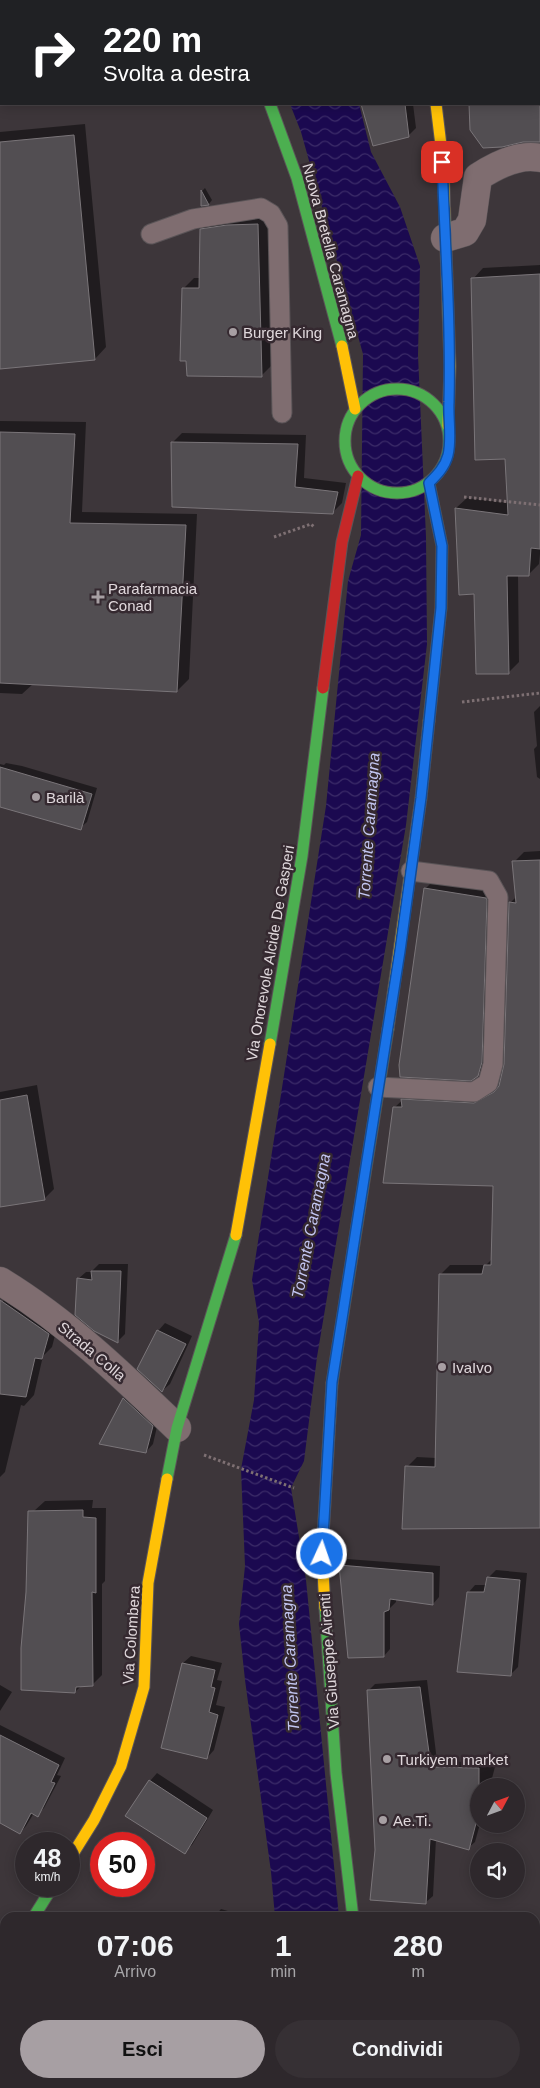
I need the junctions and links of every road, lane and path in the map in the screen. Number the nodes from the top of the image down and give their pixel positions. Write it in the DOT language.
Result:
graph roads {
  1 [pos="270,105"];
  2 [pos="436,105"];
  3 [pos="540,158"];
  4 [pos="152,234"];
  5 [pos="445,238"];
  6 [pos="450,366"];
  7 [pos="438,377"];
  8 [pos="355,409"];
  9 [pos="282,413"];
  10 [pos="448,426"];
  11 [pos="358,476"];
  12 [pos="430,488"];
  13 [pos="540,506"];
  14 [pos="314,527"];
  15 [pos="274,536"];
  16 [pos="540,693"];
  17 [pos="431,706"];
  18 [pos="411,871"];
  19 [pos="378,1087"];
  20 [pos="0,1281"];
  21 [pos="177,1428"];
  22 [pos="196,1451"];
  23 [pos="325,1500"];
  24 [pos="80,1842"];
  25 [pos="46,1897"];
  26 [pos="37,1912"];
  27 [pos="352,1912"];
  1 -- 8 [label="main road, Nuova Bretella Caramagna"];
  2 -- 5 [label="main road"];
  3 -- 5 [label="street"];
  4 -- 9 [label="lane"];
  5 -- 6 [label="main road"];
  6 -- 7 [label="main road"];
  6 -- 10 [label="main road"];
  8 -- 10 [label="main road"];
  8 -- 11 [label="main road"];
  10 -- 12 [label="main road"];
  11 -- 12 [label="main road"];
  11 -- 21 [label="main road, Via Onorevole Alcide De Gasperi"];
  12 -- 13 [label="path"];
  12 -- 17 [label="main road, Via Giuseppe Airenti"];
  14 -- 15 [label="path"];
  16 -- 17 [label="path"];
  17 -- 18 [label="main road, Via Giuseppe Airenti"];
  18 -- 19 [label="main road, Via Giuseppe Airenti"];
  18 -- 19 [label="lane"];
  19 -- 23 [label="main road, Via Giuseppe Airenti"];
  20 -- 21 [label="street, Strada Colla"];
  21 -- 24 [label="main road, Via Colombera"];
  22 -- 23 [label="path"];
  23 -- 27 [label="main road, Via Giuseppe Airenti"];
  25 -- 26 [label="main road"];
}
